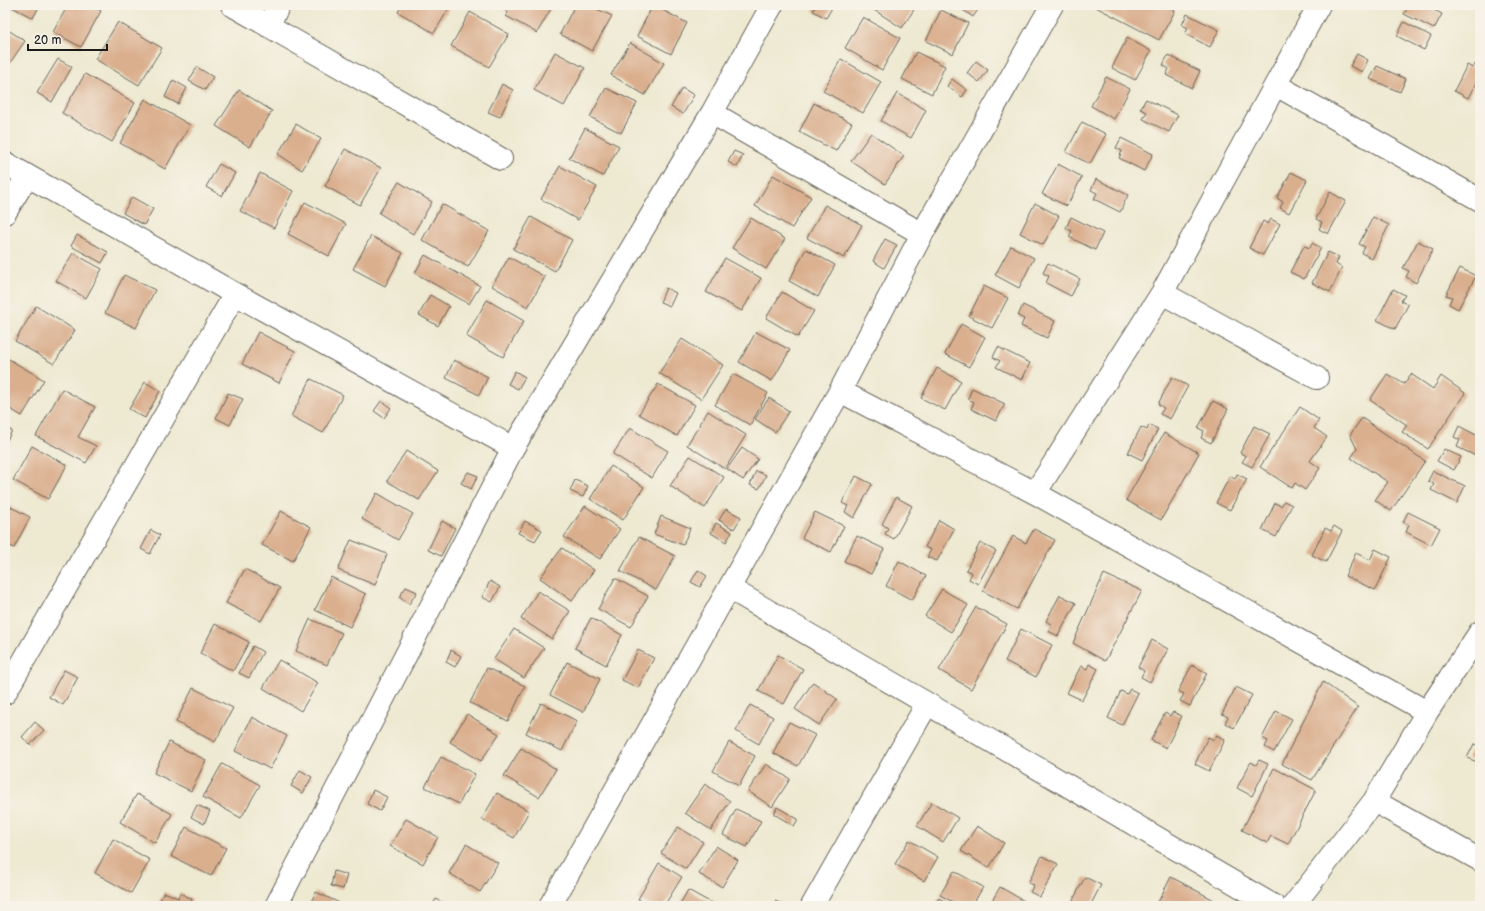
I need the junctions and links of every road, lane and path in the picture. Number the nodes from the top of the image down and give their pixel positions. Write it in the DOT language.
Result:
graph roads {
  1 [pos="232,5"];
  2 [pos="279,5"];
  3 [pos="772,5"];
  4 [pos="1052,5"];
  5 [pos="1319,5"];
  6 [pos="268,26"];
  7 [pos="1276,85"];
  8 [pos="712,113"];
  9 [pos="501,159"];
  10 [pos="5,163"];
  11 [pos="26,176"];
  12 [pos="1480,200"];
  13 [pos="5,213"];
  14 [pos="922,234"];
  15 [pos="1162,293"];
  16 [pos="235,294"];
  17 [pos="1317,378"];
  18 [pos="840,391"];
  19 [pos="513,448"];
  20 [pos="1035,493"];
  21 [pos="729,588"];
  22 [pos="1480,632"];
  23 [pos="5,693"];
  24 [pos="927,704"];
  25 [pos="1427,712"];
  26 [pos="1374,801"];
  27 [pos="1480,860"];
  28 [pos="276,906"];
  29 [pos="550,906"];
  30 [pos="812,906"];
  31 [pos="1274,906"];
  32 [pos="1293,906"];
  1 -- 6 [label="street"];
  2 -- 6 [label="street"];
  3 -- 8 [label="street"];
  4 -- 14 [label="street"];
  5 -- 7 [label="street"];
  6 -- 9 [label="street"];
  7 -- 12 [label="street"];
  7 -- 15 [label="street"];
  8 -- 14 [label="street"];
  8 -- 19 [label="street"];
  10 -- 11 [label="street"];
  11 -- 13 [label="street"];
  11 -- 16 [label="street"];
  14 -- 18 [label="street"];
  15 -- 17 [label="street"];
  15 -- 20 [label="street"];
  16 -- 19 [label="street"];
  16 -- 23 [label="street"];
  18 -- 20 [label="street"];
  18 -- 21 [label="street"];
  19 -- 28 [label="street"];
  20 -- 25 [label="street"];
  21 -- 24 [label="street"];
  21 -- 29 [label="street"];
  22 -- 25 [label="street"];
  24 -- 30 [label="street"];
  24 -- 31 [label="street"];
  25 -- 26 [label="street"];
  26 -- 27 [label="street"];
  26 -- 32 [label="street"];
}
